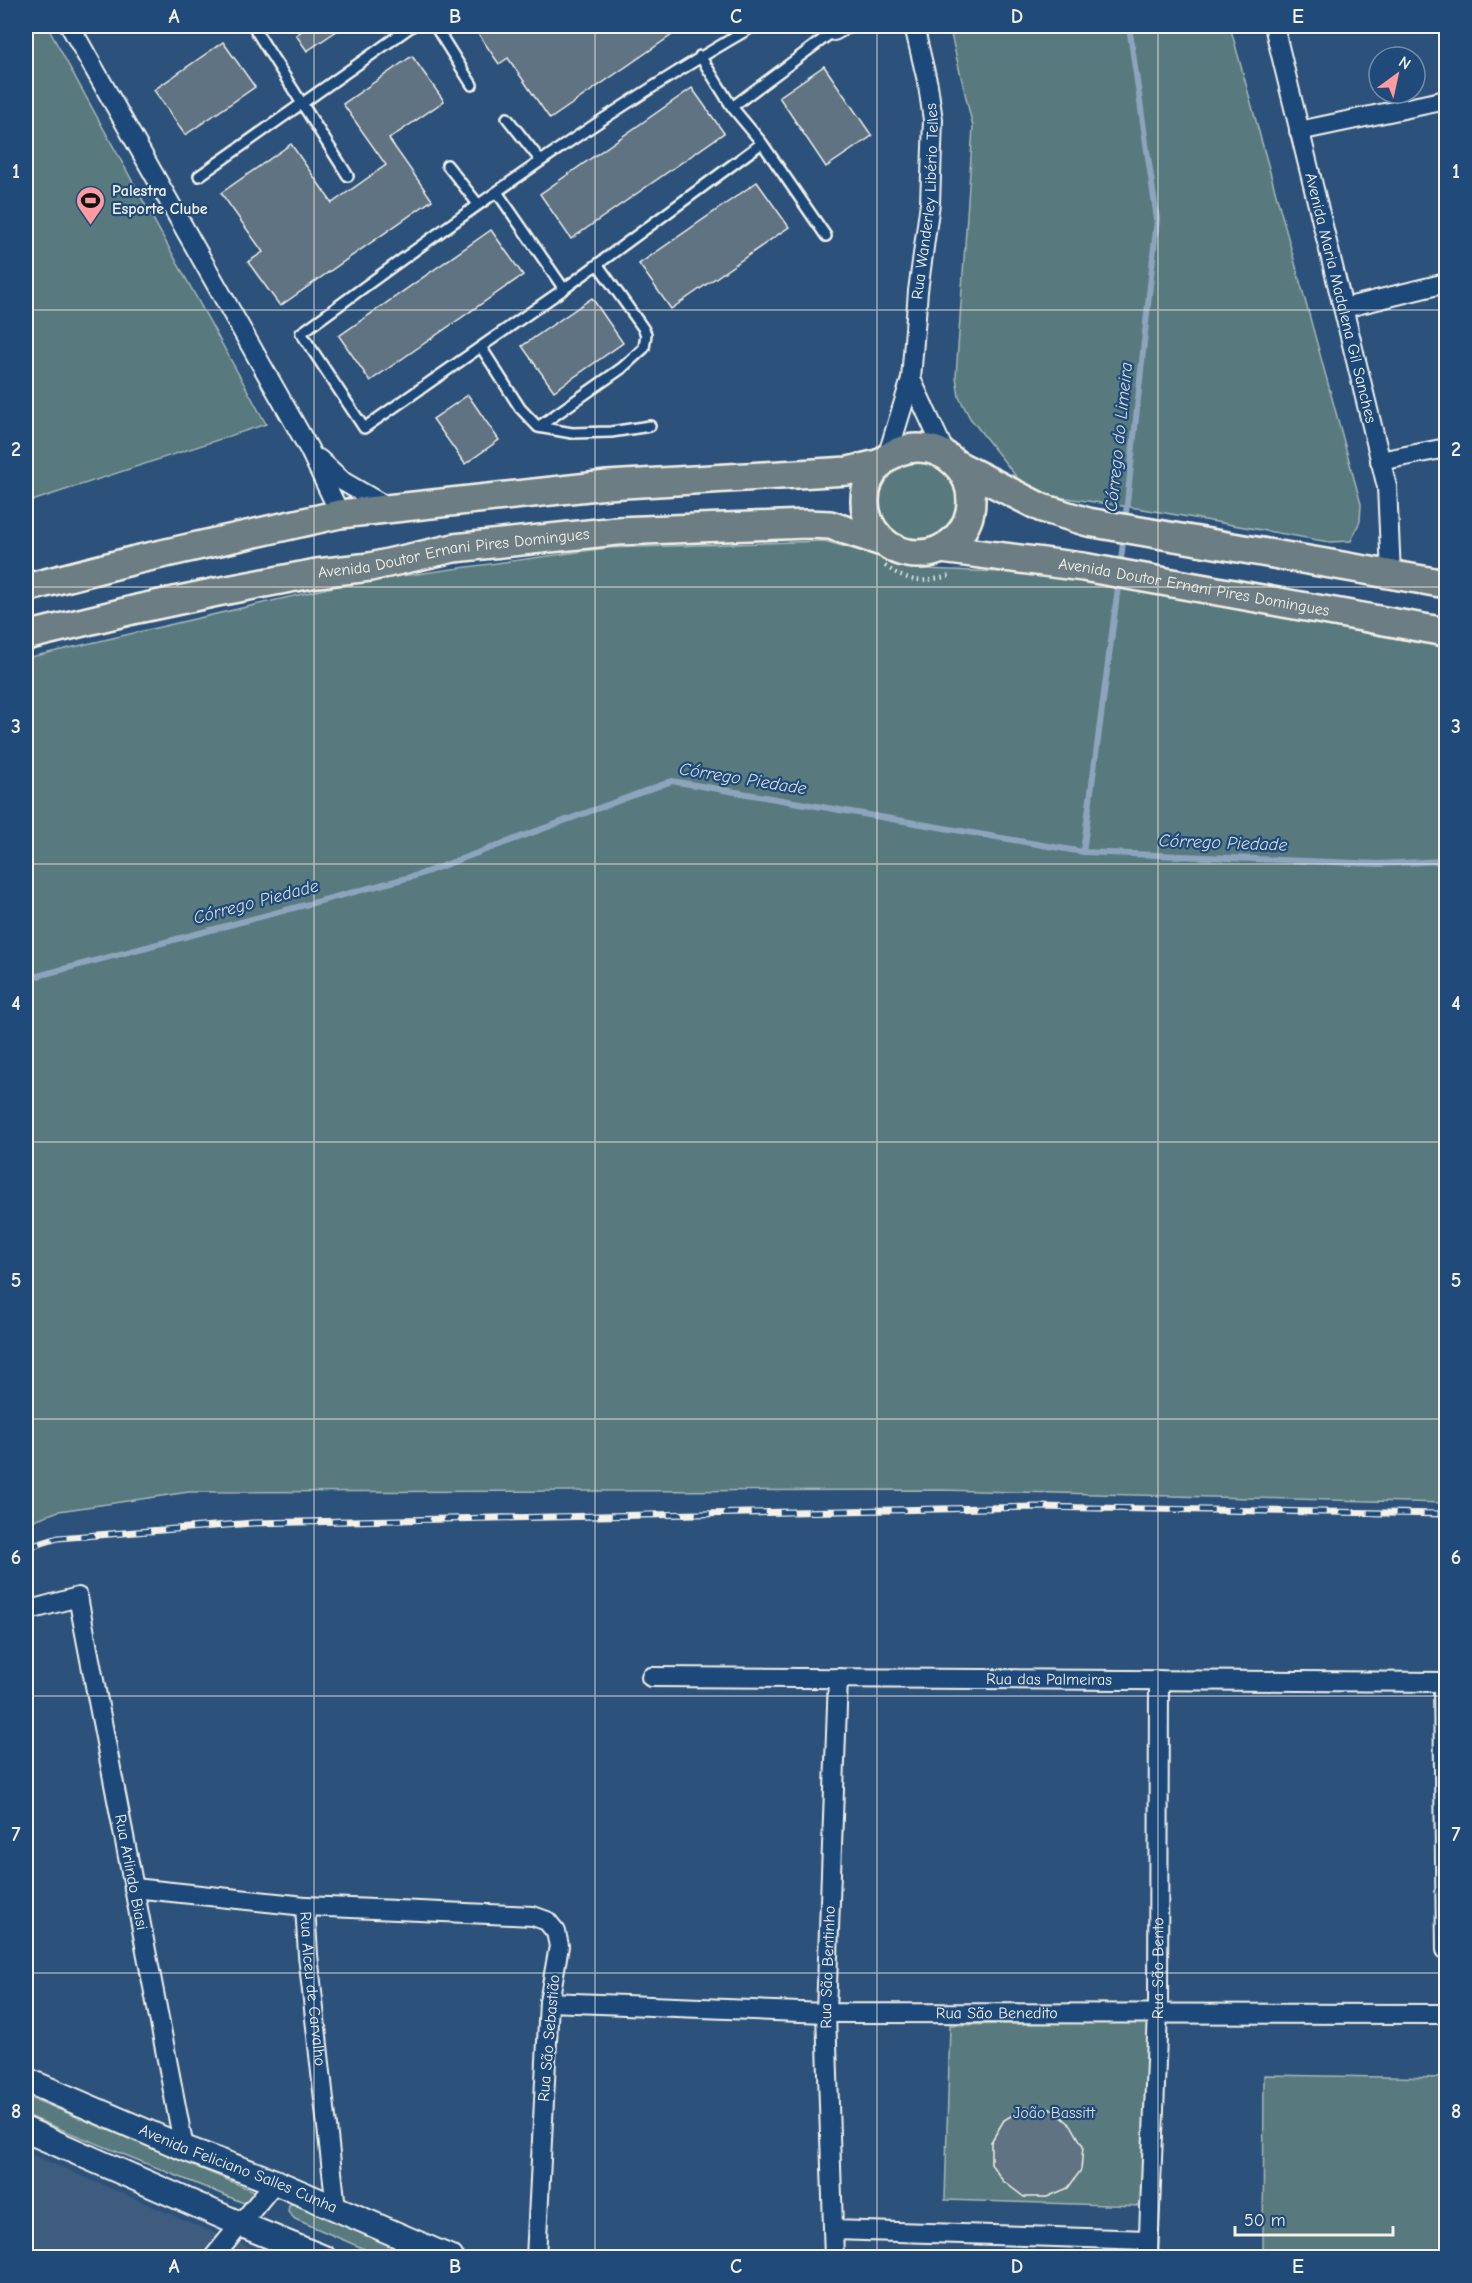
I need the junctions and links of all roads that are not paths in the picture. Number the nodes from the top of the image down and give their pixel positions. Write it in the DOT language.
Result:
graph roads {
  1 [pos="70,26"];
  2 [pos="412,26"];
  3 [pos="435,26"];
  4 [pos="754,26"];
  5 [pos="914,26"];
  6 [pos="1274,26"];
  7 [pos="838,28"];
  8 [pos="256,31"];
  9 [pos="700,56"];
  10 [pos="472,85"];
  11 [pos="1446,100"];
  12 [pos="302,104"];
  13 [pos="732,107"];
  14 [pos="507,118"];
  15 [pos="1299,131"];
  16 [pos="762,143"];
  17 [pos="541,161"];
  18 [pos="447,165"];
  19 [pos="199,176"];
  20 [pos="348,176"];
  21 [pos="497,192"];
  22 [pos="478,204"];
  23 [pos="825,236"];
  24 [pos="598,265"];
  25 [pos="1446,283"];
  26 [pos="564,289"];
  27 [pos="1344,308"];
  28 [pos="481,347"];
  29 [pos="911,379"];
  30 [pos="650,426"];
  31 [pos="538,427"];
  32 [pos="1446,448"];
  33 [pos="309,449"];
  34 [pos="884,460"];
  35 [pos="952,461"];
  36 [pos="1380,461"];
  37 [pos="389,508"];
  38 [pos="340,514"];
  39 [pos="885,543"];
  40 [pos="941,549"];
  41 [pos="1391,573"];
  42 [pos="1446,584"];
  43 [pos="26,588"];
  44 [pos="1446,632"];
  45 [pos="26,636"];
  46 [pos="26,1611"];
  47 [pos="651,1677"];
  48 [pos="838,1678"];
  49 [pos="1159,1680"];
  50 [pos="1445,1682"];
  51 [pos="134,1888"];
  52 [pos="305,1906"];
  53 [pos="1446,1950"];
  54 [pos="549,2002"];
  55 [pos="1158,2012"];
  56 [pos="826,2013"];
  57 [pos="1446,2014"];
  58 [pos="26,2080"];
  59 [pos="26,2130"];
  60 [pos="184,2148"];
  61 [pos="275,2182"];
  62 [pos="336,2208"];
  63 [pos="240,2224"];
  64 [pos="833,2230"];
  65 [pos="1148,2249"];
  66 [pos="213,2258"];
  67 [pos="324,2258"];
  68 [pos="450,2258"];
  69 [pos="536,2258"];
  70 [pos="834,2258"];
  1 -- 33 [label="street"];
  2 -- 12 [label="lane"];
  3 -- 10 [label="lane"];
  4 -- 9 [label="lane"];
  5 -- 29 [label="street, Rua Wanderley Libério Telles"];
  6 -- 15 [label="street, Avenida Maria Madalena Gil Sanches"];
  7 -- 13 [label="lane"];
  8 -- 12 [label="lane"];
  9 -- 13 [label="lane"];
  9 -- 17 [label="lane"];
  11 -- 15 [label="street"];
  12 -- 19 [label="lane"];
  12 -- 20 [label="lane"];
  13 -- 16 [label="lane"];
  14 -- 17 [label="lane"];
  15 -- 27 [label="street, Avenida Maria Madalena Gil Sanches"];
  16 -- 23 [label="lane"];
  16 -- 24 [label="lane"];
  17 -- 21 [label="lane"];
  18 -- 22 [label="lane"];
  21 -- 22 [label="lane"];
  21 -- 26 [label="lane"];
  22 -- 28 [label="lane"];
  24 -- 26 [label="lane"];
  24 -- 31 [label="lane"];
  25 -- 27 [label="street"];
  26 -- 28 [label="lane"];
  27 -- 36 [label="street, Avenida Maria Madalena Gil Sanches"];
  28 -- 31 [label="lane"];
  29 -- 34 [label="street, Rua Wanderley Libério Telles"];
  29 -- 35 [label="street, Rua Wanderley Libério Telles"];
  30 -- 31 [label="lane"];
  32 -- 36 [label="street"];
  33 -- 37 [label="street"];
  33 -- 38 [label="street"];
  34 -- 35 [label="main road"];
  34 -- 37 [label="main road"];
  34 -- 39 [label="main road"];
  35 -- 40 [label="main road"];
  35 -- 41 [label="main road"];
  36 -- 41 [label="street, Avenida Maria Madalena Gil Sanches"];
  37 -- 38 [label="main road"];
  38 -- 43 [label="main road"];
  39 -- 40 [label="main road"];
  39 -- 45 [label="main road, Avenida Doutor Ernani Pires Domingues"];
  40 -- 44 [label="main road, Avenida Doutor Ernani Pires Domingues"];
  41 -- 42 [label="main road"];
  46 -- 51 [label="street, Rua Arlindo Biasi"];
  47 -- 48 [label="street, Rua das Palmeiras"];
  48 -- 49 [label="street, Rua das Palmeiras"];
  48 -- 56 [label="street, Rua São Bentinho"];
  49 -- 50 [label="street, Rua das Palmeiras"];
  49 -- 55 [label="street, Rua São Bento"];
  50 -- 53 [label="street"];
  51 -- 52 [label="street, Rua Alceu de Carvalho"];
  51 -- 60 [label="street, Rua Arlindo Biasi"];
  52 -- 54 [label="street, Rua São Sebastião"];
  52 -- 62 [label="street, Rua Alceu de Carvalho"];
  54 -- 56 [label="street, Rua São Benedito"];
  54 -- 69 [label="street, Rua São Sebastião"];
  55 -- 56 [label="street, Rua São Benedito"];
  55 -- 57 [label="street, Rua São Benedito"];
  55 -- 65 [label="street, Rua São Bento"];
  56 -- 64 [label="street, Rua São Bentinho"];
  58 -- 60 [label="main road, Avenida Feliciano Salles Cunha"];
  59 -- 63 [label="main road"];
  60 -- 61 [label="main road, Avenida Feliciano Salles Cunha"];
  61 -- 62 [label="main road, Avenida Feliciano Salles Cunha"];
  61 -- 63 [label="street"];
  62 -- 68 [label="main road, Avenida Feliciano Salles Cunha"];
  63 -- 66 [label="street"];
  63 -- 67 [label="main road"];
  64 -- 65 [label="street"];
  64 -- 70 [label="street, Rua São Bentinho"];
}
